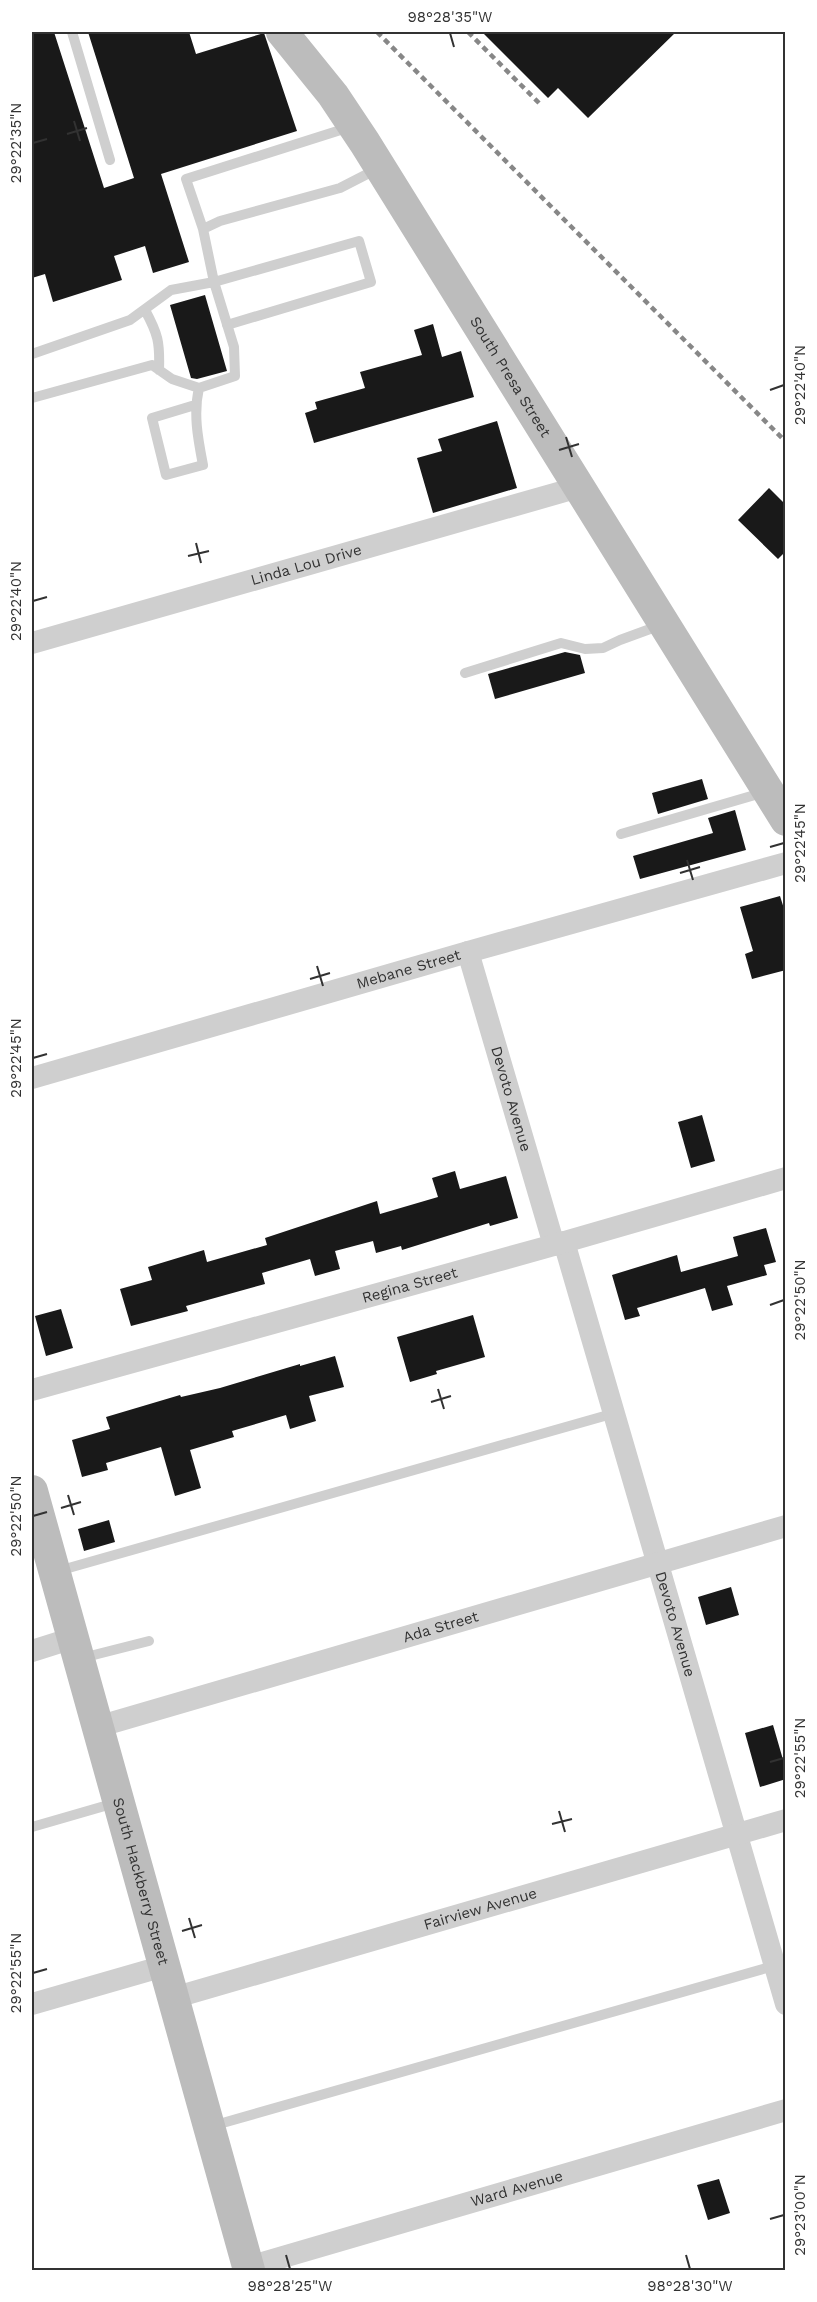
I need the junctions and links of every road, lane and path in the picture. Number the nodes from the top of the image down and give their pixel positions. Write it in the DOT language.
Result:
graph roads {
  1 [pos="72,32"];
  2 [pos="282,32"];
  3 [pos="354,125"];
  4 [pos="110,160"];
  5 [pos="380,168"];
  6 [pos="203,229"];
  7 [pos="214,282"];
  8 [pos="145,310"];
  9 [pos="227,325"];
  10 [pos="32,354"];
  11 [pos="159,370"];
  12 [pos="199,388"];
  13 [pos="32,398"];
  14 [pos="195,405"];
  15 [pos="579,487"];
  16 [pos="664,624"];
  17 [pos="32,643"];
  18 [pos="465,674"];
  19 [pos="768,791"];
  20 [pos="786,820"];
  21 [pos="621,834"];
  22 [pos="786,863"];
  23 [pos="468,952"];
  24 [pos="32,1078"];
  25 [pos="786,1178"];
  26 [pos="559,1244"];
  27 [pos="32,1390"];
  28 [pos="615,1413"];
  29 [pos="32,1491"];
  30 [pos="786,1526"];
  31 [pos="658,1563"];
  32 [pos="54,1572"];
  33 [pos="148,1641"];
  34 [pos="76,1649"];
  35 [pos="32,1651"];
  36 [pos="97,1727"];
  37 [pos="118,1802"];
  38 [pos="786,1820"];
  39 [pos="32,1827"];
  40 [pos="737,1834"];
  41 [pos="780,1964"];
  42 [pos="164,1966"];
  43 [pos="173,1998"];
  44 [pos="32,2004"];
  45 [pos="786,2004"];
  46 [pos="786,2110"];
  47 [pos="209,2127"];
  48 [pos="249,2269"];
  1 -- 4 [label="lane"];
  2 -- 3 [label="main road, South Presa Street"];
  3 -- 5 [label="main road, South Presa Street"];
  3 -- 6 [label="lane"];
  5 -- 6 [label="lane"];
  5 -- 15 [label="main road, South Presa Street"];
  6 -- 7 [label="lane"];
  7 -- 8 [label="lane"];
  7 -- 9 [label="lane"];
  7 -- 9 [label="lane"];
  8 -- 10 [label="lane"];
  8 -- 11 [label="lane"];
  9 -- 12 [label="lane"];
  11 -- 12 [label="lane"];
  11 -- 13 [label="lane"];
  12 -- 14 [label="lane"];
  14 -- 14 [label="lane"];
  15 -- 16 [label="main road, South Presa Street"];
  15 -- 17 [label="street, Linda Lou Drive"];
  16 -- 18 [label="lane"];
  16 -- 19 [label="main road, South Presa Street"];
  19 -- 20 [label="main road, South Presa Street"];
  19 -- 21 [label="lane"];
  22 -- 23 [label="street, Mebane Street"];
  23 -- 24 [label="street, Mebane Street"];
  23 -- 26 [label="street, Devoto Avenue"];
  25 -- 26 [label="street, Regina Street"];
  26 -- 27 [label="street, Regina Street"];
  26 -- 28 [label="street, Devoto Avenue"];
  28 -- 31 [label="street, Devoto Avenue"];
  28 -- 32 [label="lane"];
  29 -- 32 [label="main road, South Hackberry Street"];
  30 -- 31 [label="street, Ada Street"];
  31 -- 36 [label="street, Ada Street"];
  31 -- 40 [label="street, Devoto Avenue"];
  32 -- 34 [label="main road, South Hackberry Street"];
  33 -- 34 [label="lane"];
  34 -- 35 [label="street"];
  34 -- 36 [label="main road, South Hackberry Street"];
  36 -- 37 [label="main road, South Hackberry Street"];
  37 -- 39 [label="lane"];
  37 -- 42 [label="main road, South Hackberry Street"];
  38 -- 40 [label="street, Fairview Avenue"];
  40 -- 41 [label="street, Devoto Avenue"];
  40 -- 43 [label="street, Fairview Avenue"];
  41 -- 45 [label="street, Devoto Avenue"];
  41 -- 47 [label="lane"];
  42 -- 43 [label="main road, South Hackberry Street"];
  42 -- 44 [label="street"];
  43 -- 47 [label="main road, South Hackberry Street"];
  46 -- 48 [label="street, Ward Avenue"];
  47 -- 48 [label="main road, South Hackberry Street"];
}
